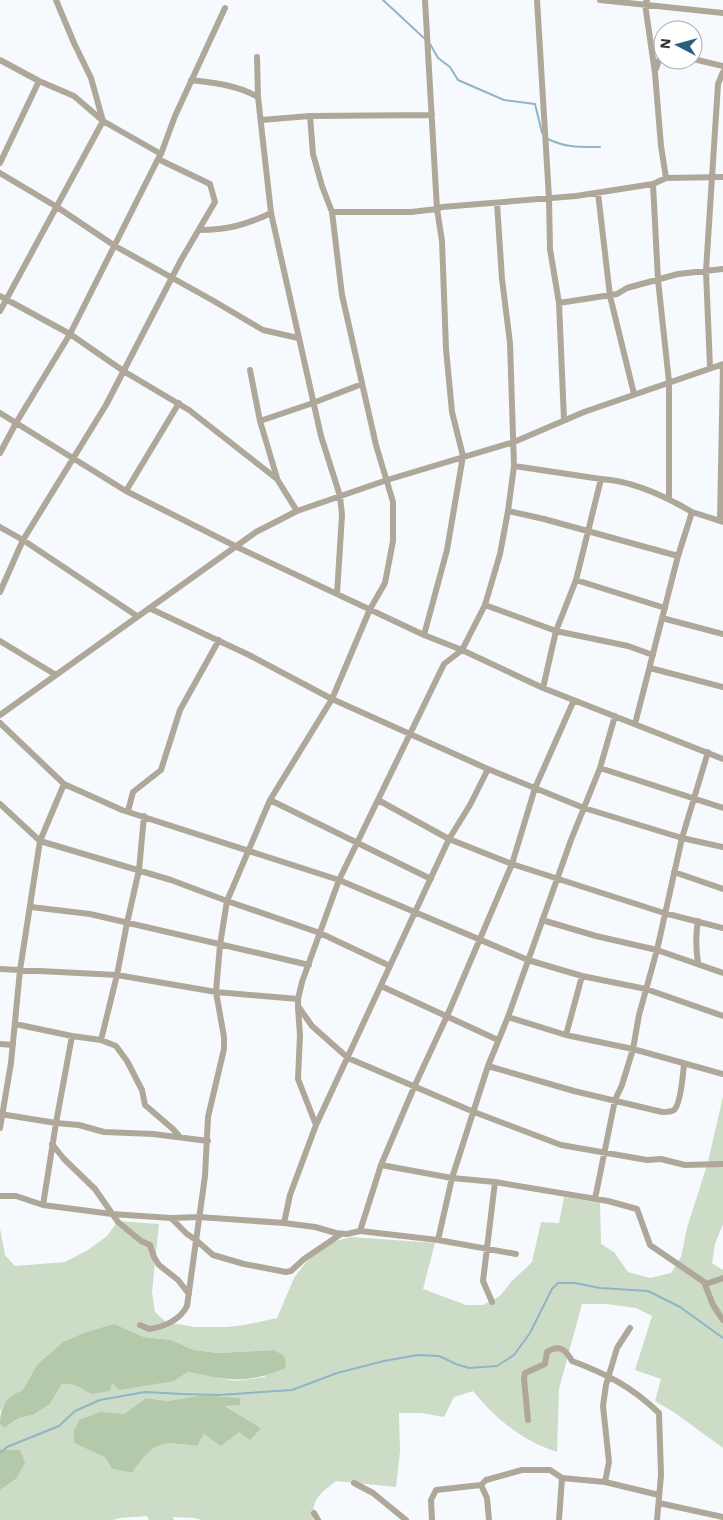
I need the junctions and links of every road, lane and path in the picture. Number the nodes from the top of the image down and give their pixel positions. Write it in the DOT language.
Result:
graph roads {
  1 [pos="56,0"];
  2 [pos="425,0"];
  3 [pos="537,0"];
  4 [pos="600,0"];
  5 [pos="646,2"];
  6 [pos="225,8"];
  7 [pos="723,13"];
  8 [pos="257,56"];
  9 [pos="0,60"];
  10 [pos="703,61"];
  11 [pos="723,66"];
  12 [pos="656,70"];
  13 [pos="723,72"];
  14 [pos="655,73"];
  15 [pos="191,80"];
  16 [pos="39,81"];
  17 [pos="258,97"];
  18 [pos="432,115"];
  19 [pos="310,116"];
  20 [pos="261,120"];
  21 [pos="102,121"];
  22 [pos="160,156"];
  23 [pos="0,163"];
  24 [pos="0,173"];
  25 [pos="712,176"];
  26 [pos="723,177"];
  27 [pos="666,178"];
  28 [pos="653,184"];
  29 [pos="598,193"];
  30 [pos="549,198"];
  31 [pos="497,203"];
  32 [pos="58,207"];
  33 [pos="437,209"];
  34 [pos="332,212"];
  35 [pos="271,213"];
  36 [pos="199,230"];
  37 [pos="115,246"];
  38 [pos="723,269"];
  39 [pos="706,271"];
  40 [pos="172,278"];
  41 [pos="658,280"];
  42 [pos="610,296"];
  43 [pos="3,298"];
  44 [pos="559,303"];
  45 [pos="0,312"];
  46 [pos="70,334"];
  47 [pos="298,338"];
  48 [pos="723,364"];
  49 [pos="710,368"];
  50 [pos="250,370"];
  51 [pos="125,372"];
  52 [pos="669,382"];
  53 [pos="362,384"];
  54 [pos="634,394"];
  55 [pos="179,403"];
  56 [pos="313,403"];
  57 [pos="0,413"];
  58 [pos="564,420"];
  59 [pos="260,421"];
  60 [pos="16,423"];
  61 [pos="514,442"];
  62 [pos="0,454"];
  63 [pos="464,456"];
  64 [pos="72,459"];
  65 [pos="514,466"];
  66 [pos="277,479"];
  67 [pos="601,479"];
  68 [pos="387,480"];
  69 [pos="126,491"];
  70 [pos="340,496"];
  71 [pos="668,498"];
  72 [pos="298,511"];
  73 [pos="508,511"];
  74 [pos="692,512"];
  75 [pos="721,522"];
  76 [pos="0,527"];
  77 [pos="587,532"];
  78 [pos="23,540"];
  79 [pos="237,547"];
  80 [pos="678,556"];
  81 [pos="576,580"];
  82 [pos="0,592"];
  83 [pos="337,594"];
  84 [pos="485,605"];
  85 [pos="148,608"];
  86 [pos="370,608"];
  87 [pos="665,608"];
  88 [pos="136,616"];
  89 [pos="662,618"];
  90 [pos="556,631"];
  91 [pos="723,634"];
  92 [pos="424,636"];
  93 [pos="218,640"];
  94 [pos="0,641"];
  95 [pos="462,650"];
  96 [pos="653,655"];
  97 [pos="650,668"];
  98 [pos="56,675"];
  99 [pos="723,687"];
  100 [pos="542,688"];
  101 [pos="332,699"];
  102 [pos="574,700"];
  103 [pos="0,715"];
  104 [pos="615,716"];
  105 [pos="0,723"];
  106 [pos="635,724"];
  107 [pos="410,734"];
  108 [pos="708,752"];
  109 [pos="723,759"];
  110 [pos="600,768"];
  111 [pos="488,770"];
  112 [pos="64,784"];
  113 [pos="535,788"];
  114 [pos="694,798"];
  115 [pos="270,800"];
  116 [pos="378,800"];
  117 [pos="0,804"];
  118 [pos="584,808"];
  119 [pos="723,808"];
  120 [pos="128,811"];
  121 [pos="144,816"];
  122 [pos="682,838"];
  123 [pos="449,839"];
  124 [pos="40,841"];
  125 [pos="358,842"];
  126 [pos="723,848"];
  127 [pos="249,851"];
  128 [pos="512,864"];
  129 [pos="139,870"];
  130 [pos="674,872"];
  131 [pos="431,879"];
  132 [pos="557,879"];
  133 [pos="339,880"];
  134 [pos="723,889"];
  135 [pos="227,901"];
  136 [pos="31,908"];
  137 [pos="416,912"];
  138 [pos="664,913"];
  139 [pos="542,920"];
  140 [pos="698,921"];
  141 [pos="127,923"];
  142 [pos="723,928"];
  143 [pos="320,932"];
  144 [pos="478,940"];
  145 [pos="220,945"];
  146 [pos="657,950"];
  147 [pos="528,960"];
  148 [pos="698,964"];
  149 [pos="309,965"];
  150 [pos="390,966"];
  151 [pos="0,968"];
  152 [pos="20,970"];
  153 [pos="723,973"];
  154 [pos="118,975"];
  155 [pos="582,976"];
  156 [pos="381,986"];
  157 [pos="646,989"];
  158 [pos="216,992"];
  159 [pos="298,1003"];
  160 [pos="447,1016"];
  161 [pos="723,1016"];
  162 [pos="508,1017"];
  163 [pos="15,1024"];
  164 [pos="566,1035"];
  165 [pos="72,1036"];
  166 [pos="101,1040"];
  167 [pos="498,1040"];
  168 [pos="0,1044"];
  169 [pos="13,1045"];
  170 [pos="633,1049"];
  171 [pos="348,1058"];
  172 [pos="684,1064"];
  173 [pos="488,1066"];
  174 [pos="723,1074"];
  175 [pos="414,1085"];
  176 [pos="615,1100"];
  177 [pos="474,1112"];
  178 [pos="1,1114"];
  179 [pos="56,1123"];
  180 [pos="316,1125"];
  181 [pos="0,1128"];
  182 [pos="179,1136"];
  183 [pos="208,1141"];
  184 [pos="52,1144"];
  185 [pos="605,1153"];
  186 [pos="723,1164"];
  187 [pos="381,1165"];
  188 [pos="452,1178"];
  189 [pos="495,1182"];
  190 [pos="0,1196"];
  191 [pos="595,1199"];
  192 [pos="44,1205"];
  193 [pos="112,1214"];
  194 [pos="199,1217"];
  195 [pos="171,1218"];
  196 [pos="284,1223"];
  197 [pos="360,1231"];
  198 [pos="341,1234"];
  199 [pos="196,1240"];
  200 [pos="438,1240"];
  201 [pos="487,1248"];
  202 [pos="516,1254"];
  203 [pos="723,1278"];
  204 [pos="706,1284"];
  205 [pos="189,1294"];
  206 [pos="492,1302"];
  207 [pos="723,1320"];
  208 [pos="140,1325"];
  209 [pos="630,1328"];
  210 [pos="607,1377"];
  211 [pos="528,1420"];
  212 [pos="562,1478"];
  213 [pos="606,1482"];
  214 [pos="354,1483"];
  215 [pos="481,1485"];
  216 [pos="659,1495"];
  217 [pos="659,1503"];
  218 [pos="314,1512"];
  219 [pos="723,1517"];
  220 [pos="318,1520"];
  221 [pos="406,1520"];
  222 [pos="432,1520"];
  223 [pos="489,1520"];
  224 [pos="559,1520"];
  225 [pos="658,1520"];
  1 -- 21 [label="street"];
  2 -- 18 [label="street"];
  3 -- 30 [label="street"];
  4 -- 5 [label="street"];
  5 -- 7 [label="street"];
  5 -- 14 [label="street"];
  6 -- 15 [label="street"];
  8 -- 17 [label="street"];
  9 -- 16 [label="street"];
  10 -- 11 [label="street"];
  12 -- 14 [label="street"];
  13 -- 25 [label="street"];
  14 -- 27 [label="street"];
  15 -- 17 [label="street"];
  15 -- 22 [label="street"];
  16 -- 21 [label="street"];
  16 -- 23 [label="street"];
  17 -- 20 [label="street"];
  18 -- 19 [label="street"];
  18 -- 33 [label="street"];
  19 -- 20 [label="street"];
  19 -- 34 [label="street"];
  20 -- 35 [label="street"];
  21 -- 22 [label="street"];
  21 -- 32 [label="street"];
  22 -- 36 [label="street"];
  22 -- 37 [label="street"];
  24 -- 32 [label="street"];
  25 -- 26 [label="street"];
  25 -- 27 [label="street"];
  25 -- 39 [label="street"];
  27 -- 28 [label="street"];
  28 -- 29 [label="street"];
  28 -- 41 [label="street"];
  29 -- 30 [label="street"];
  29 -- 42 [label="street"];
  30 -- 31 [label="street"];
  30 -- 44 [label="street"];
  31 -- 33 [label="street"];
  31 -- 61 [label="street"];
  32 -- 37 [label="street"];
  32 -- 43 [label="street"];
  33 -- 34 [label="street"];
  33 -- 63 [label="street"];
  34 -- 53 [label="street"];
  35 -- 36 [label="street"];
  35 -- 47 [label="street"];
  36 -- 40 [label="street"];
  37 -- 40 [label="street"];
  37 -- 46 [label="street"];
  38 -- 39 [label="street"];
  39 -- 41 [label="street"];
  39 -- 49 [label="street"];
  40 -- 47 [label="street"];
  40 -- 51 [label="street"];
  41 -- 42 [label="street"];
  41 -- 52 [label="street"];
  42 -- 44 [label="street"];
  42 -- 54 [label="street"];
  43 -- 45 [label="street"];
  43 -- 46 [label="street"];
  44 -- 58 [label="street"];
  46 -- 51 [label="street"];
  46 -- 60 [label="street"];
  47 -- 56 [label="street"];
  48 -- 49 [label="street"];
  48 -- 75 [label="street"];
  49 -- 52 [label="street"];
  50 -- 59 [label="street"];
  51 -- 55 [label="street"];
  51 -- 64 [label="street"];
  52 -- 54 [label="street"];
  52 -- 71 [label="street"];
  53 -- 56 [label="street"];
  53 -- 68 [label="street"];
  54 -- 58 [label="street"];
  55 -- 66 [label="street"];
  55 -- 69 [label="street"];
  56 -- 59 [label="street"];
  56 -- 70 [label="street"];
  57 -- 60 [label="street"];
  58 -- 61 [label="street"];
  59 -- 66 [label="street"];
  60 -- 62 [label="street"];
  60 -- 64 [label="street"];
  61 -- 63 [label="street"];
  61 -- 65 [label="street"];
  63 -- 68 [label="street"];
  63 -- 92 [label="street"];
  64 -- 69 [label="street"];
  64 -- 78 [label="street"];
  65 -- 67 [label="street"];
  65 -- 73 [label="street"];
  66 -- 72 [label="street"];
  67 -- 71 [label="street"];
  67 -- 77 [label="street"];
  68 -- 70 [label="street"];
  68 -- 86 [label="street"];
  69 -- 79 [label="street"];
  70 -- 72 [label="street"];
  70 -- 83 [label="street"];
  71 -- 74 [label="street"];
  72 -- 79 [label="street"];
  73 -- 77 [label="street"];
  73 -- 84 [label="street"];
  74 -- 75 [label="street"];
  74 -- 80 [label="street"];
  76 -- 78 [label="street"];
  77 -- 80 [label="street"];
  77 -- 81 [label="street"];
  78 -- 82 [label="street"];
  78 -- 88 [label="street"];
  79 -- 83 [label="street"];
  79 -- 85 [label="street"];
  80 -- 87 [label="street"];
  81 -- 87 [label="street"];
  81 -- 90 [label="street"];
  83 -- 86 [label="street"];
  84 -- 90 [label="street"];
  84 -- 95 [label="street"];
  85 -- 88 [label="street"];
  85 -- 93 [label="street"];
  86 -- 92 [label="street"];
  86 -- 101 [label="street"];
  87 -- 89 [label="street"];
  88 -- 98 [label="street"];
  89 -- 91 [label="street"];
  89 -- 96 [label="street"];
  90 -- 96 [label="street"];
  90 -- 100 [label="street"];
  92 -- 95 [label="street"];
  93 -- 101 [label="street"];
  93 -- 120 [label="street"];
  94 -- 98 [label="street"];
  95 -- 100 [label="street"];
  95 -- 107 [label="street"];
  96 -- 97 [label="street"];
  97 -- 99 [label="street"];
  97 -- 106 [label="street"];
  98 -- 103 [label="street"];
  100 -- 102 [label="street"];
  101 -- 107 [label="street"];
  101 -- 115 [label="street"];
  102 -- 104 [label="street"];
  102 -- 113 [label="street"];
  104 -- 106 [label="street"];
  104 -- 110 [label="street"];
  105 -- 112 [label="street"];
  106 -- 108 [label="street"];
  107 -- 111 [label="street"];
  107 -- 116 [label="street"];
  108 -- 109 [label="street"];
  108 -- 114 [label="street"];
  110 -- 114 [label="street"];
  110 -- 118 [label="street"];
  111 -- 113 [label="street"];
  111 -- 123 [label="street"];
  112 -- 120 [label="street"];
  112 -- 124 [label="street"];
  113 -- 118 [label="street"];
  113 -- 128 [label="street"];
  114 -- 119 [label="street"];
  114 -- 122 [label="street"];
  115 -- 125 [label="street"];
  115 -- 127 [label="street"];
  116 -- 123 [label="street"];
  116 -- 125 [label="street"];
  117 -- 124 [label="street"];
  118 -- 122 [label="street"];
  118 -- 132 [label="street"];
  120 -- 121 [label="street"];
  121 -- 127 [label="street"];
  121 -- 129 [label="street"];
  122 -- 126 [label="street"];
  122 -- 130 [label="street"];
  123 -- 128 [label="street"];
  123 -- 131 [label="street"];
  124 -- 129 [label="street"];
  124 -- 136 [label="street"];
  125 -- 131 [label="street"];
  125 -- 133 [label="street"];
  127 -- 133 [label="street"];
  127 -- 135 [label="street"];
  128 -- 132 [label="street"];
  128 -- 144 [label="street"];
  129 -- 135 [label="street"];
  129 -- 141 [label="street"];
  130 -- 134 [label="street"];
  130 -- 138 [label="street"];
  131 -- 137 [label="street"];
  132 -- 138 [label="street"];
  132 -- 139 [label="street"];
  133 -- 137 [label="street"];
  133 -- 143 [label="street"];
  135 -- 143 [label="street"];
  135 -- 145 [label="street"];
  136 -- 141 [label="street"];
  136 -- 152 [label="street"];
  137 -- 144 [label="street"];
  137 -- 150 [label="street"];
  138 -- 140 [label="street"];
  138 -- 146 [label="street"];
  139 -- 146 [label="street"];
  139 -- 147 [label="street"];
  140 -- 142 [label="street"];
  140 -- 148 [label="street"];
  141 -- 145 [label="street"];
  141 -- 154 [label="street"];
  143 -- 149 [label="street"];
  143 -- 150 [label="street"];
  144 -- 147 [label="street"];
  144 -- 160 [label="street"];
  145 -- 149 [label="street"];
  145 -- 158 [label="street"];
  146 -- 148 [label="street"];
  146 -- 157 [label="street"];
  147 -- 155 [label="street"];
  147 -- 162 [label="street"];
  148 -- 153 [label="street"];
  149 -- 159 [label="street"];
  150 -- 156 [label="street"];
  151 -- 152 [label="street"];
  152 -- 154 [label="street"];
  152 -- 163 [label="street"];
  154 -- 158 [label="street"];
  154 -- 166 [label="street"];
  155 -- 157 [label="street"];
  155 -- 164 [label="street"];
  156 -- 160 [label="street"];
  156 -- 171 [label="street"];
  157 -- 161 [label="street"];
  157 -- 170 [label="street"];
  158 -- 159 [label="street"];
  158 -- 183 [label="street"];
  159 -- 171 [label="street"];
  159 -- 180 [label="street"];
  160 -- 167 [label="street"];
  160 -- 175 [label="street"];
  162 -- 164 [label="street"];
  162 -- 167 [label="street"];
  163 -- 165 [label="street"];
  163 -- 169 [label="street"];
  164 -- 170 [label="street"];
  165 -- 166 [label="street"];
  165 -- 179 [label="street"];
  166 -- 182 [label="street"];
  167 -- 173 [label="street"];
  168 -- 169 [label="street"];
  169 -- 178 [label="street"];
  170 -- 172 [label="street"];
  170 -- 176 [label="street"];
  171 -- 175 [label="street"];
  171 -- 180 [label="street"];
  172 -- 174 [label="street"];
  172 -- 176 [label="street"];
  173 -- 176 [label="street"];
  173 -- 177 [label="street"];
  175 -- 177 [label="street"];
  175 -- 187 [label="street"];
  176 -- 185 [label="street"];
  177 -- 185 [label="street"];
  177 -- 188 [label="street"];
  178 -- 179 [label="street"];
  178 -- 181 [label="street"];
  179 -- 182 [label="street"];
  179 -- 184 [label="street"];
  180 -- 196 [label="street"];
  182 -- 183 [label="street"];
  183 -- 194 [label="street"];
  184 -- 192 [label="street"];
  184 -- 193 [label="street"];
  185 -- 186 [label="street"];
  185 -- 191 [label="street"];
  187 -- 188 [label="street"];
  187 -- 197 [label="street"];
  188 -- 189 [label="street"];
  188 -- 200 [label="street"];
  189 -- 191 [label="street"];
  189 -- 201 [label="street"];
  190 -- 192 [label="street"];
  191 -- 204 [label="street"];
  192 -- 193 [label="street"];
  193 -- 195 [label="street"];
  193 -- 205 [label="street"];
  194 -- 195 [label="street"];
  194 -- 196 [label="street"];
  194 -- 199 [label="street"];
  195 -- 199 [label="street"];
  196 -- 198 [label="street"];
  197 -- 198 [label="street"];
  197 -- 200 [label="street"];
  198 -- 199 [label="street"];
  199 -- 205 [label="street"];
  200 -- 201 [label="street"];
  201 -- 202 [label="street"];
  201 -- 206 [label="street"];
  203 -- 204 [label="street"];
  204 -- 207 [label="street"];
  205 -- 208 [label="street"];
  209 -- 210 [label="street"];
  210 -- 211 [label="street"];
  210 -- 213 [label="street"];
  210 -- 216 [label="street"];
  212 -- 213 [label="street"];
  212 -- 215 [label="street"];
  212 -- 224 [label="street"];
  213 -- 216 [label="street"];
  214 -- 221 [label="street"];
  215 -- 222 [label="street"];
  215 -- 223 [label="street"];
  216 -- 217 [label="street"];
  217 -- 219 [label="street"];
  217 -- 225 [label="street"];
  218 -- 220 [label="street"];
}
